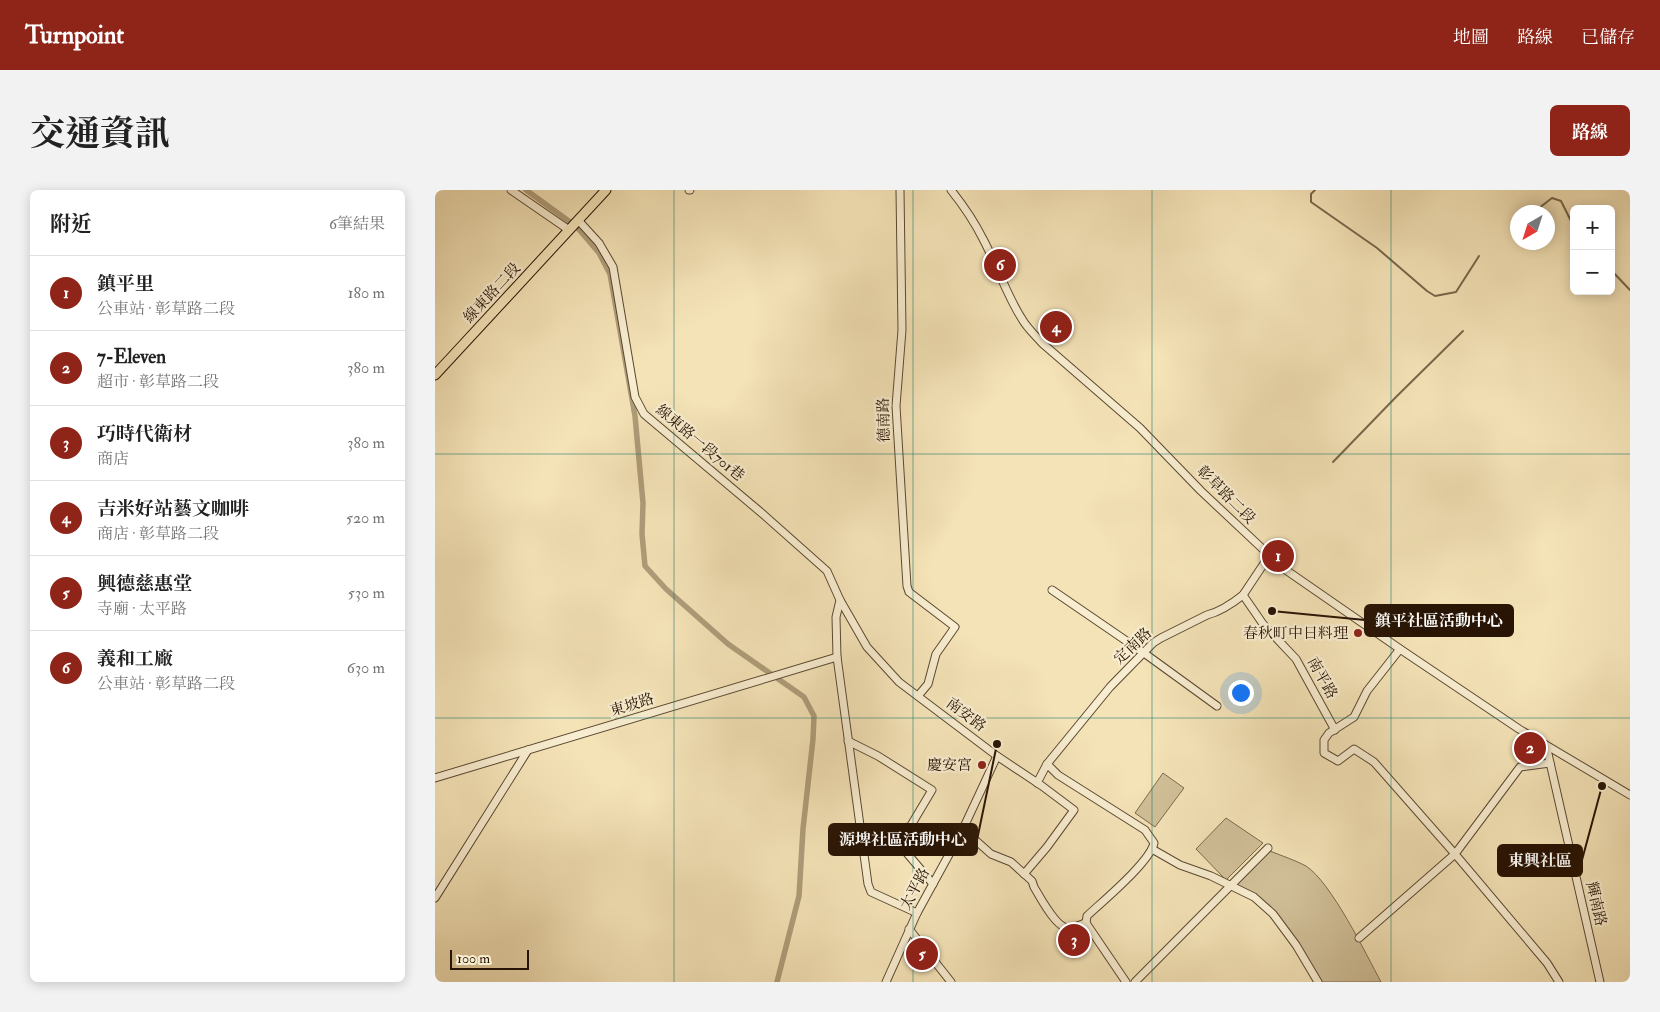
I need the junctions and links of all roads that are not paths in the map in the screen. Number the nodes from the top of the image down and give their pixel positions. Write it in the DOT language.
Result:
graph roads {
  1 [pos="511,190"];
  2 [pos="605,190"];
  3 [pos="900,190"];
  4 [pos="951,190"];
  5 [pos="574,224"];
  6 [pos="435,375"];
  7 [pos="1269,556"];
  8 [pos="1052,590"];
  9 [pos="1243,595"];
  10 [pos="840,600"];
  11 [pos="1400,650"];
  12 [pos="1144,653"];
  13 [pos="837,656"];
  14 [pos="918,696"];
  15 [pos="1217,706"];
  16 [pos="1335,730"];
  17 [pos="848,741"];
  18 [pos="1546,745"];
  19 [pos="528,750"];
  20 [pos="997,756"];
  21 [pos="1551,763"];
  22 [pos="1047,764"];
  23 [pos="435,778"];
  24 [pos="1037,784"];
  25 [pos="1630,795"];
  26 [pos="963,828"];
  27 [pos="1269,848"];
  28 [pos="1152,850"];
  29 [pos="1455,854"];
  30 [pos="1024,874"];
  31 [pos="933,884"];
  32 [pos="1231,885"];
  33 [pos="435,898"];
  34 [pos="917,913"];
  35 [pos="1086,923"];
  36 [pos="909,930"];
  37 [pos="1359,938"];
  38 [pos="886,982"];
  39 [pos="951,982"];
  40 [pos="1126,982"];
  41 [pos="1135,982"];
  42 [pos="1318,982"];
  43 [pos="1559,982"];
  44 [pos="1600,982"];
  1 -- 5 [label="street, 線東路一段701巷"];
  2 -- 5 [label="main road, 線東路二段"];
  3 -- 14 [label="street, 德南路"];
  4 -- 7 [label="street, 彰草路二段"];
  5 -- 6 [label="main road, 線東路二段"];
  5 -- 10 [label="street, 線東路一段701巷"];
  7 -- 9 [label="street, 定南路"];
  7 -- 11 [label="street, 彰草路二段"];
  8 -- 12 [label="street"];
  9 -- 12 [label="street, 定南路"];
  9 -- 16 [label="street, 南平路"];
  10 -- 13 [label="street"];
  10 -- 14 [label="street, 線東路一段701巷"];
  11 -- 16 [label="street, 南平路"];
  11 -- 18 [label="street, 彰草路二段"];
  12 -- 15 [label="street"];
  12 -- 22 [label="street, 定南路"];
  13 -- 17 [label="street"];
  13 -- 19 [label="street, 東坡路"];
  14 -- 20 [label="street, 南安路"];
  16 -- 29 [label="street, 南平路"];
  17 -- 31 [label="street"];
  17 -- 34 [label="street"];
  18 -- 21 [label="street, 輝南路"];
  18 -- 25 [label="street, 彰草路二段"];
  19 -- 23 [label="street, 東坡路"];
  19 -- 33 [label="street"];
  20 -- 24 [label="street, 南安路"];
  20 -- 26 [label="street, 太平路"];
  21 -- 29 [label="street"];
  21 -- 44 [label="street, 輝南路"];
  22 -- 24 [label="street, 定南路"];
  22 -- 28 [label="street"];
  24 -- 30 [label="street, 南安路"];
  26 -- 30 [label="street"];
  26 -- 31 [label="street, 太平路"];
  27 -- 32 [label="street"];
  28 -- 32 [label="street"];
  28 -- 35 [label="street"];
  29 -- 37 [label="street"];
  29 -- 43 [label="street"];
  30 -- 35 [label="street"];
  31 -- 34 [label="street, 太平路"];
  32 -- 41 [label="street"];
  32 -- 42 [label="street"];
  34 -- 36 [label="street, 太平路"];
  35 -- 40 [label="street"];
  36 -- 38 [label="street, 太平路"];
  36 -- 39 [label="street"];
}
